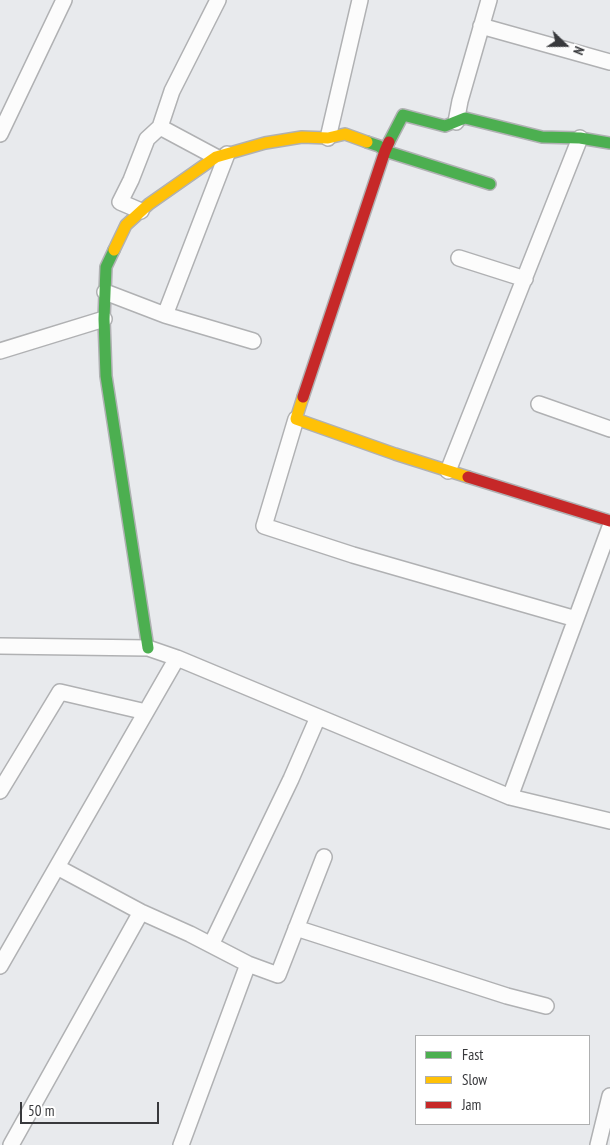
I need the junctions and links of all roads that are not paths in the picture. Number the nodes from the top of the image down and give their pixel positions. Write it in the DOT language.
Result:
graph roads {
  1 [pos="64,0"];
  2 [pos="218,0"];
  3 [pos="360,0"];
  4 [pos="489,0"];
  5 [pos="481,26"];
  6 [pos="610,62"];
  7 [pos="456,122"];
  8 [pos="160,127"];
  9 [pos="0,134"];
  10 [pos="328,138"];
  11 [pos="580,138"];
  12 [pos="608,138"];
  13 [pos="385,150"];
  14 [pos="222,155"];
  15 [pos="490,184"];
  16 [pos="141,211"];
  17 [pos="459,258"];
  18 [pos="525,279"];
  19 [pos="106,292"];
  20 [pos="165,315"];
  21 [pos="104,319"];
  22 [pos="253,341"];
  23 [pos="0,350"];
  24 [pos="539,404"];
  25 [pos="296,419"];
  26 [pos="610,429"];
  27 [pos="448,471"];
  28 [pos="610,521"];
  29 [pos="610,527"];
  30 [pos="576,619"];
  31 [pos="0,646"];
  32 [pos="148,648"];
  33 [pos="177,658"];
  34 [pos="146,712"];
  35 [pos="318,717"];
  36 [pos="0,791"];
  37 [pos="510,797"];
  38 [pos="610,821"];
  39 [pos="324,857"];
  40 [pos="57,867"];
  41 [pos="141,912"];
  42 [pos="296,928"];
  43 [pos="210,945"];
  44 [pos="248,964"];
  45 [pos="0,966"];
  46 [pos="546,1006"];
  47 [pos="610,1096"];
  48 [pos="10,1145"];
  49 [pos="181,1145"];
  50 [pos="598,1145"];
  1 -- 9 [label="street"];
  2 -- 8 [label="street"];
  3 -- 10 [label="street"];
  4 -- 5 [label="street"];
  5 -- 6 [label="street"];
  5 -- 7 [label="street"];
  7 -- 11 [label="street"];
  7 -- 13 [label="street"];
  8 -- 14 [label="street"];
  8 -- 16 [label="street"];
  10 -- 13 [label="street"];
  10 -- 14 [label="street"];
  11 -- 12 [label="street"];
  11 -- 18 [label="street"];
  13 -- 15 [label="street"];
  13 -- 25 [label="street"];
  14 -- 16 [label="street"];
  14 -- 20 [label="street"];
  16 -- 19 [label="street"];
  17 -- 18 [label="street"];
  18 -- 27 [label="street"];
  19 -- 20 [label="street"];
  19 -- 21 [label="street"];
  20 -- 22 [label="street"];
  21 -- 23 [label="street"];
  21 -- 32 [label="street"];
  24 -- 26 [label="street"];
  25 -- 27 [label="street"];
  25 -- 30 [label="street"];
  27 -- 28 [label="street"];
  29 -- 30 [label="street"];
  30 -- 37 [label="street"];
  31 -- 32 [label="street"];
  32 -- 33 [label="street"];
  33 -- 34 [label="street"];
  33 -- 35 [label="street"];
  34 -- 36 [label="street"];
  34 -- 40 [label="street"];
  35 -- 37 [label="street"];
  35 -- 43 [label="street"];
  37 -- 38 [label="street"];
  39 -- 42 [label="street"];
  40 -- 41 [label="street"];
  40 -- 45 [label="street"];
  41 -- 43 [label="street"];
  41 -- 48 [label="street"];
  42 -- 44 [label="street"];
  42 -- 46 [label="street"];
  43 -- 44 [label="street"];
  44 -- 49 [label="street"];
  47 -- 50 [label="street"];
}
